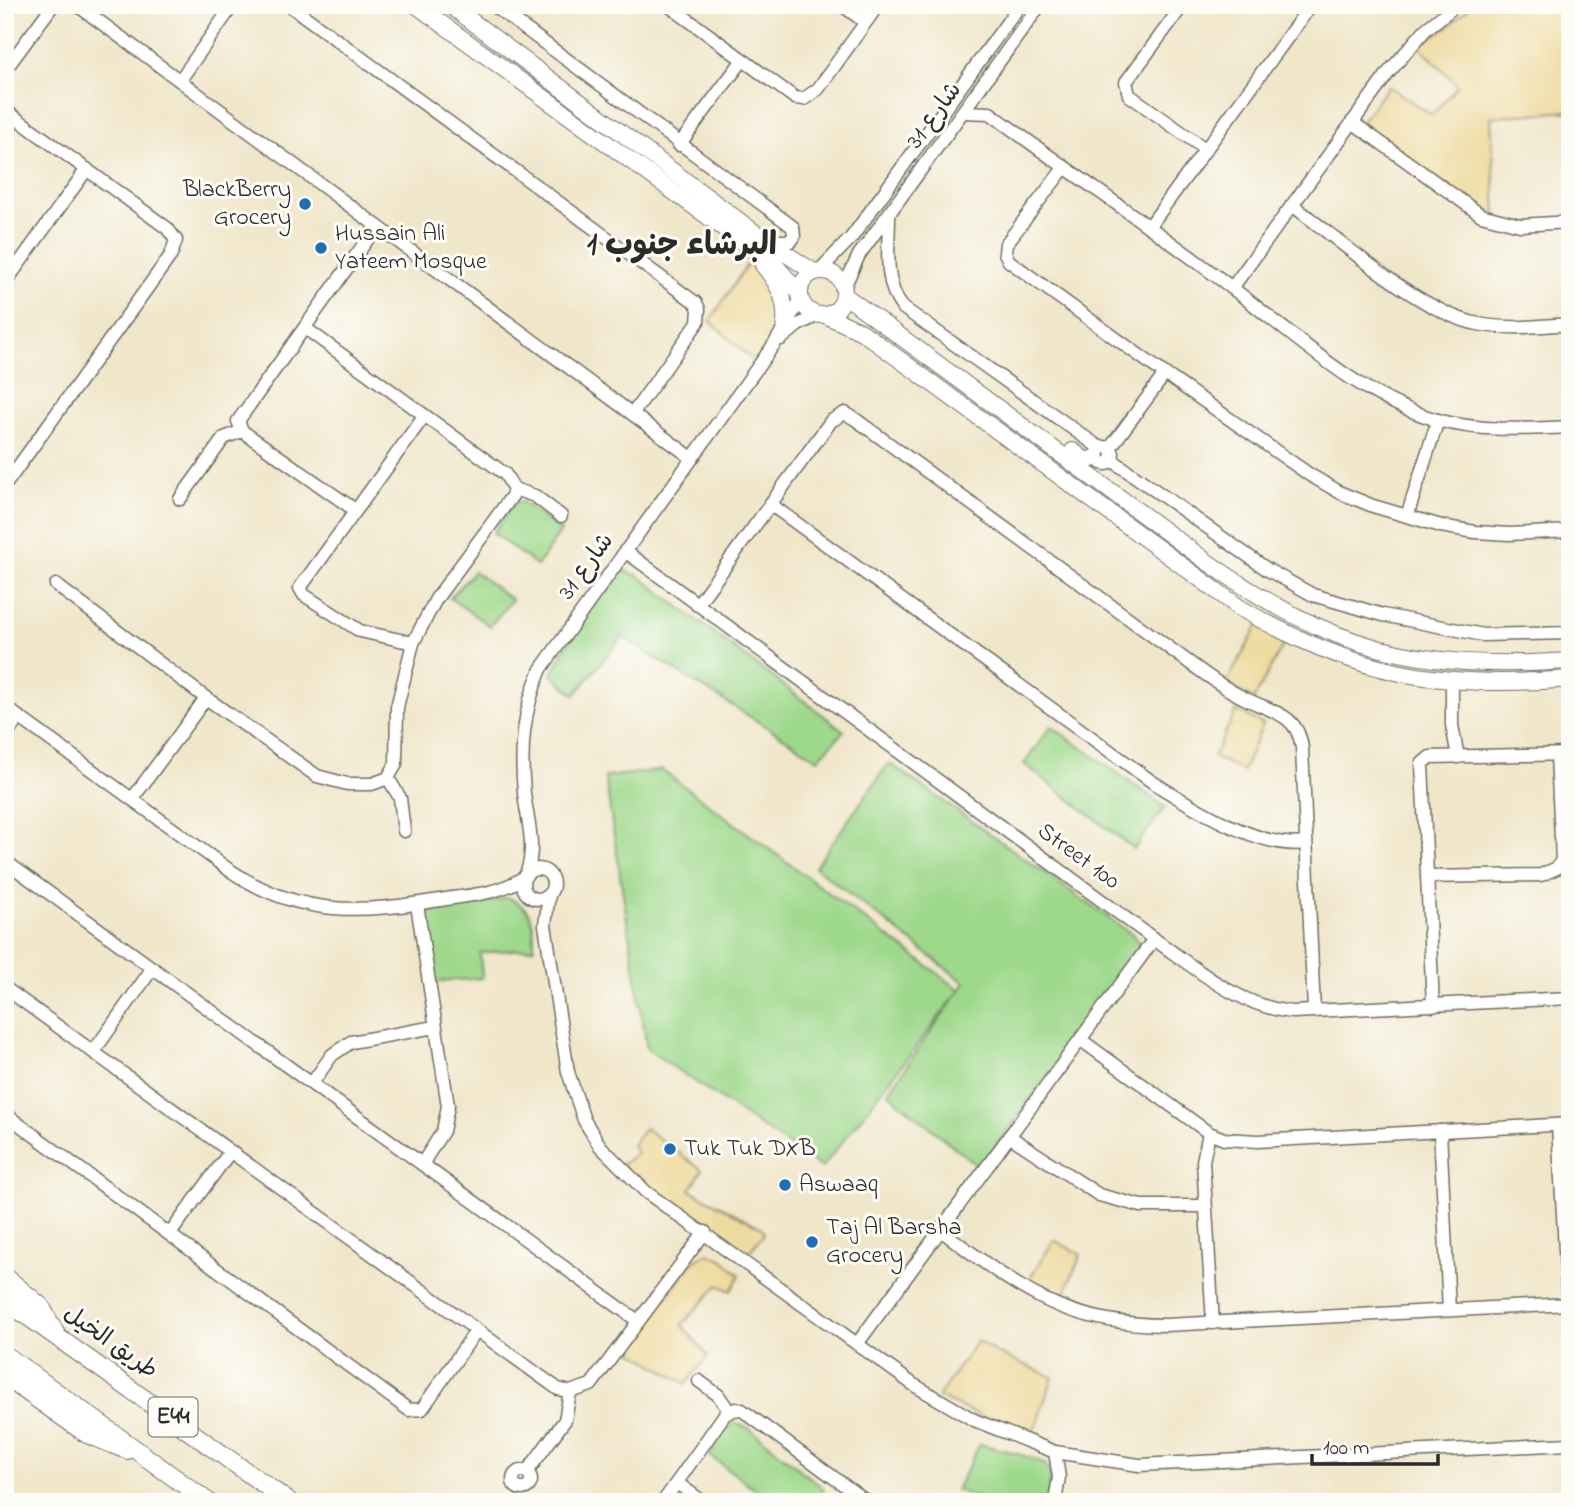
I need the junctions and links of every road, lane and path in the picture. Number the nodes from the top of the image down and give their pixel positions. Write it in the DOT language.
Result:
graph roads {
  1 [pos="53,5"];
  2 [pos="77,5"];
  3 [pos="233,5"];
  4 [pos="289,5"];
  5 [pos="416,5"];
  6 [pos="450,5"];
  7 [pos="493,5"];
  8 [pos="668,5"];
  9 [pos="681,5"];
  10 [pos="842,5"];
  11 [pos="878,5"];
  12 [pos="1020,5"];
  13 [pos="1040,5"];
  14 [pos="1183,5"];
  15 [pos="1311,5"];
  16 [pos="1456,5"];
  17 [pos="865,22"];
  18 [pos="702,29"];
  19 [pos="454,33"];
  20 [pos="514,52"];
  21 [pos="742,61"];
  22 [pos="5,70"];
  23 [pos="180,80"];
  24 [pos="980,90"];
  25 [pos="5,110"];
  26 [pos="964,112"];
  27 [pos="990,113"];
  28 [pos="1352,122"];
  29 [pos="679,145"];
  30 [pos="1205,149"];
  31 [pos="1064,168"];
  32 [pos="87,169"];
  33 [pos="1292,205"];
  34 [pos="889,216"];
  35 [pos="1570,222"];
  36 [pos="377,226"];
  37 [pos="1149,228"];
  38 [pos="766,241"];
  39 [pos="750,250"];
  40 [pos="817,271"];
  41 [pos="5,282"];
  42 [pos="1233,288"];
  43 [pos="844,291"];
  44 [pos="800,296"];
  45 [pos="822,315"];
  46 [pos="1570,324"];
  47 [pos="785,326"];
  48 [pos="305,328"];
  49 [pos="775,344"];
  50 [pos="1165,374"];
  51 [pos="987,401"];
  52 [pos="634,412"];
  53 [pos="424,416"];
  54 [pos="1438,420"];
  55 [pos="1570,427"];
  56 [pos="242,431"];
  57 [pos="1105,453"];
  58 [pos="692,458"];
  59 [pos="5,485"];
  60 [pos="514,489"];
  61 [pos="180,499"];
  62 [pos="770,505"];
  63 [pos="355,510"];
  64 [pos="561,516"];
  65 [pos="1407,516"];
  66 [pos="1570,531"];
  67 [pos="625,551"];
  68 [pos="56,585"];
  69 [pos="697,605"];
  70 [pos="1570,633"];
  71 [pos="413,643"];
  72 [pos="1570,661"];
  73 [pos="1570,679"];
  74 [pos="1452,680"];
  75 [pos="206,698"];
  76 [pos="5,708"];
  77 [pos="19,718"];
  78 [pos="5,736"];
  79 [pos="1563,755"];
  80 [pos="1458,757"];
  81 [pos="388,778"];
  82 [pos="133,798"];
  83 [pos="404,831"];
  84 [pos="1305,843"];
  85 [pos="532,847"];
  86 [pos="5,861"];
  87 [pos="546,871"];
  88 [pos="525,876"];
  89 [pos="1427,877"];
  90 [pos="498,890"];
  91 [pos="549,894"];
  92 [pos="528,895"];
  93 [pos="417,904"];
  94 [pos="545,925"];
  95 [pos="1154,939"];
  96 [pos="152,969"];
  97 [pos="5,988"];
  98 [pos="1570,998"];
  99 [pos="1433,1006"];
  100 [pos="1314,1011"];
  101 [pos="435,1027"];
  102 [pos="1081,1040"];
  103 [pos="94,1052"];
  104 [pos="312,1083"];
  105 [pos="5,1114"];
  106 [pos="1564,1125"];
  107 [pos="1440,1131"];
  108 [pos="1209,1133"];
  109 [pos="1009,1136"];
  110 [pos="230,1152"];
  111 [pos="422,1164"];
  112 [pos="1205,1206"];
  113 [pos="942,1231"];
  114 [pos="705,1233"];
  115 [pos="170,1234"];
  116 [pos="5,1277"];
  117 [pos="5,1300"];
  118 [pos="1569,1304"];
  119 [pos="1449,1310"];
  120 [pos="638,1321"];
  121 [pos="1213,1323"];
  122 [pos="477,1331"];
  123 [pos="56,1335"];
  124 [pos="857,1344"];
  125 [pos="5,1355"];
  126 [pos="5,1376"];
  127 [pos="699,1381"];
  128 [pos="570,1392"];
  129 [pos="729,1411"];
  130 [pos="1570,1444"];
  131 [pos="139,1451"];
  132 [pos="1055,1452"];
  133 [pos="1077,1458"];
  134 [pos="527,1472"];
  135 [pos="677,1483"];
  136 [pos="1058,1485"];
  137 [pos="208,1502"];
  138 [pos="289,1502"];
  139 [pos="663,1502"];
  140 [pos="703,1502"];
  141 [pos="867,1502"];
  142 [pos="1055,1502"];
  1 -- 22 [label="street"];
  2 -- 23 [label="street"];
  3 -- 23 [label="street"];
  4 -- 52 [label="street"];
  5 -- 19 [label="main road"];
  6 -- 20 [label="main road"];
  7 -- 29 [label="street"];
  8 -- 18 [label="street"];
  9 -- 18 [label="street"];
  10 -- 17 [label="street"];
  11 -- 17 [label="street"];
  12 -- 40 [label="street, شارع 31"];
  13 -- 24 [label="street, شارع 31"];
  14 -- 30 [label="street"];
  15 -- 30 [label="street"];
  16 -- 28 [label="street"];
  17 -- 21 [label="street"];
  18 -- 21 [label="street"];
  19 -- 20 [label="main road"];
  19 -- 39 [label="main road"];
  20 -- 38 [label="main road"];
  21 -- 29 [label="street"];
  23 -- 36 [label="street"];
  24 -- 26 [label="street, شارع 31"];
  24 -- 27 [label="street"];
  25 -- 32 [label="street"];
  26 -- 27 [label="street"];
  26 -- 34 [label="street, شارع 31"];
  27 -- 31 [label="street"];
  28 -- 33 [label="street"];
  28 -- 35 [label="street"];
  29 -- 38 [label="street"];
  30 -- 37 [label="street"];
  31 -- 37 [label="street"];
  31 -- 50 [label="street"];
  32 -- 41 [label="street"];
  32 -- 59 [label="street"];
  33 -- 42 [label="street"];
  33 -- 46 [label="street"];
  34 -- 43 [label="street, شارع 31"];
  34 -- 57 [label="street"];
  36 -- 48 [label="street"];
  36 -- 52 [label="street"];
  37 -- 42 [label="street"];
  38 -- 40 [label="main road"];
  39 -- 44 [label="main road"];
  39 -- 47 [label="main road"];
  40 -- 43 [label="main road"];
  40 -- 44 [label="main road"];
  42 -- 54 [label="street"];
  43 -- 45 [label="main road"];
  43 -- 51 [label="main road"];
  44 -- 45 [label="main road"];
  44 -- 47 [label="street, شارع 31"];
  45 -- 49 [label="street, شارع 31"];
  45 -- 74 [label="main road"];
  47 -- 49 [label="street, شارع 31"];
  48 -- 53 [label="street"];
  48 -- 56 [label="street"];
  49 -- 58 [label="street, شارع 31"];
  50 -- 57 [label="street"];
  50 -- 65 [label="street"];
  51 -- 57 [label="main road"];
  51 -- 72 [label="main road"];
  52 -- 58 [label="street"];
  53 -- 60 [label="street"];
  53 -- 63 [label="street"];
  54 -- 55 [label="street"];
  54 -- 65 [label="street"];
  56 -- 61 [label="street"];
  56 -- 63 [label="street"];
  57 -- 70 [label="street"];
  58 -- 67 [label="street, شارع 31"];
  60 -- 64 [label="street"];
  60 -- 71 [label="street"];
  62 -- 69 [label="street"];
  62 -- 84 [label="street"];
  62 -- 84 [label="street"];
  63 -- 71 [label="street"];
  65 -- 66 [label="street"];
  67 -- 69 [label="street, Street 100"];
  67 -- 85 [label="street, شارع 31"];
  68 -- 75 [label="street"];
  69 -- 95 [label="street, Street 100"];
  71 -- 81 [label="street"];
  73 -- 74 [label="main road"];
  74 -- 80 [label="street"];
  75 -- 81 [label="street"];
  75 -- 82 [label="street"];
  76 -- 77 [label="street"];
  77 -- 78 [label="street"];
  77 -- 82 [label="street"];
  79 -- 80 [label="street"];
  79 -- 89 [label="street"];
  80 -- 89 [label="street"];
  81 -- 83 [label="street"];
  82 -- 93 [label="street"];
  84 -- 100 [label="street"];
  85 -- 87 [label="street, شارع 31"];
  85 -- 88 [label="street, شارع 31"];
  86 -- 96 [label="street"];
  87 -- 88 [label="street"];
  87 -- 91 [label="street"];
  88 -- 90 [label="street"];
  88 -- 92 [label="street"];
  89 -- 99 [label="street"];
  90 -- 92 [label="street"];
  90 -- 93 [label="street"];
  91 -- 92 [label="street"];
  91 -- 94 [label="street"];
  92 -- 94 [label="street"];
  93 -- 101 [label="street"];
  94 -- 114 [label="street"];
  95 -- 100 [label="street, Street 100"];
  95 -- 102 [label="street"];
  96 -- 103 [label="street"];
  96 -- 104 [label="street"];
  97 -- 103 [label="street"];
  98 -- 99 [label="street, Street 100"];
  99 -- 100 [label="street, Street 100"];
  101 -- 104 [label="street"];
  101 -- 111 [label="street"];
  102 -- 108 [label="street"];
  102 -- 109 [label="street"];
  103 -- 110 [label="street"];
  104 -- 111 [label="street"];
  105 -- 115 [label="street"];
  106 -- 107 [label="street"];
  106 -- 118 [label="street"];
  107 -- 108 [label="street"];
  107 -- 119 [label="street"];
  108 -- 112 [label="street"];
  109 -- 112 [label="street"];
  109 -- 113 [label="street"];
  110 -- 115 [label="street"];
  110 -- 122 [label="street"];
  111 -- 120 [label="street"];
  112 -- 121 [label="street"];
  113 -- 121 [label="street"];
  113 -- 124 [label="street"];
  114 -- 120 [label="street"];
  114 -- 124 [label="street"];
  115 -- 122 [label="street"];
  116 -- 123 [label="highway"];
  117 -- 123 [label="highway, طريق الخيل / E44"];
  118 -- 119 [label="street"];
  119 -- 121 [label="street"];
  120 -- 128 [label="street"];
  122 -- 128 [label="street"];
  123 -- 138 [label="highway, طريق الخيل / E44"];
  124 -- 132 [label="street"];
  125 -- 131 [label="highway, E44"];
  126 -- 131 [label="highway"];
  127 -- 129 [label="street"];
  128 -- 134 [label="street"];
  129 -- 135 [label="street"];
  129 -- 141 [label="street"];
  130 -- 133 [label="street"];
  131 -- 137 [label="highway, E44"];
  132 -- 133 [label="street"];
  132 -- 136 [label="street"];
  133 -- 136 [label="street"];
  135 -- 139 [label="street"];
  135 -- 140 [label="street"];
  136 -- 142 [label="street"];
}
